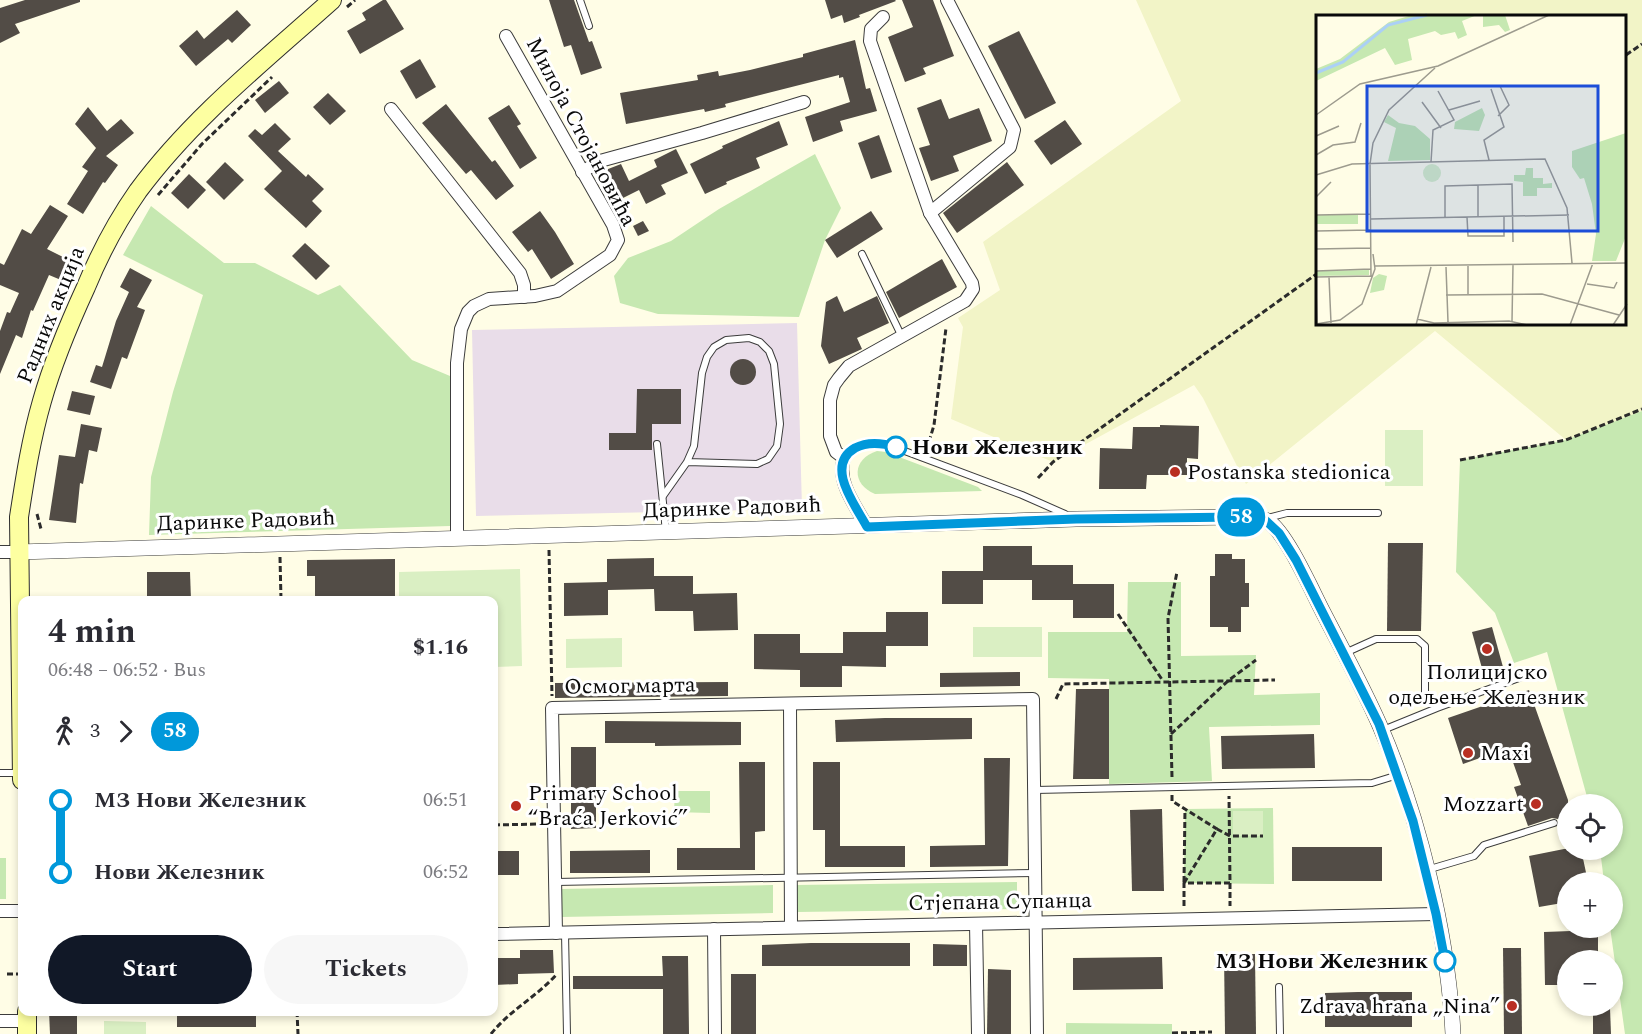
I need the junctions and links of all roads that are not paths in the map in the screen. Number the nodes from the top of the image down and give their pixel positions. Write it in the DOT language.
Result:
graph roads {
  1 [pos="580,0"];
  2 [pos="947,0"];
  3 [pos="338,5"];
  4 [pos="883,17"];
  5 [pos="589,26"];
  6 [pos="506,36"];
  7 [pos="804,102"];
  8 [pos="391,109"];
  9 [pos="582,172"];
  10 [pos="930,213"];
  11 [pos="862,254"];
  12 [pos="524,297"];
  13 [pos="902,337"];
  14 [pos="657,444"];
  15 [pos="844,458"];
  16 [pos="687,462"];
  17 [pos="663,496"];
  18 [pos="1378,513"];
  19 [pos="1076,519"];
  20 [pos="1264,519"];
  21 [pos="867,527"];
  22 [pos="666,532"];
  23 [pos="457,538"];
  24 [pos="0,552"];
  25 [pos="19,552"];
  26 [pos="20,596"];
  27 [pos="1344,653"];
  28 [pos="1519,678"];
  29 [pos="1425,692"];
  30 [pos="790,704"];
  31 [pos="1382,730"];
  32 [pos="0,773"];
  33 [pos="18,773"];
  34 [pos="1398,775"];
  35 [pos="1035,790"];
  36 [pos="1554,823"];
  37 [pos="1426,871"];
  38 [pos="1035,873"];
  39 [pos="790,878"];
  40 [pos="556,882"];
  41 [pos="0,911"];
  42 [pos="18,911"];
  43 [pos="1436,914"];
  44 [pos="1035,923"];
  45 [pos="976,924"];
  46 [pos="791,927"];
  47 [pos="714,929"];
  48 [pos="560,932"];
  49 [pos="498,934"];
  50 [pos="1279,987"];
  51 [pos="0,1022"];
  52 [pos="27,1022"];
  53 [pos="567,1034"];
  54 [pos="715,1034"];
  55 [pos="978,1034"];
  56 [pos="1037,1034"];
  57 [pos="1280,1034"];
  58 [pos="1453,1034"];
  1 -- 5 [label="lane"];
  2 -- 10 [label="street"];
  3 -- 25 [label="main road, Радних акција"];
  4 -- 10 [label="street"];
  6 -- 9 [label="street, Милоја Стојановића"];
  7 -- 9 [label="street"];
  8 -- 12 [label="street"];
  9 -- 12 [label="street, Милоја Стојановића"];
  10 -- 13 [label="street"];
  11 -- 13 [label="lane"];
  12 -- 23 [label="street, Милоја Стојановића"];
  13 -- 15 [label="street"];
  14 -- 17 [label="lane"];
  15 -- 19 [label="lane"];
  15 -- 21 [label="street"];
  16 -- 16 [label="lane"];
  16 -- 17 [label="lane"];
  17 -- 22 [label="lane"];
  18 -- 20 [label="lane"];
  19 -- 20 [label="street, Даринке Радовић"];
  19 -- 21 [label="street, Даринке Радовић"];
  20 -- 27 [label="street"];
  21 -- 22 [label="street, Даринке Радовић"];
  22 -- 23 [label="street, Даринке Радовић"];
  23 -- 25 [label="street, Даринке Радовић"];
  24 -- 25 [label="street"];
  25 -- 26 [label="main road, Радних акција"];
  27 -- 29 [label="lane"];
  27 -- 31 [label="street"];
  28 -- 31 [label="lane"];
  30 -- 35 [label="street, Осмог марта"];
  30 -- 39 [label="street"];
  30 -- 40 [label="street, Осмог марта"];
  31 -- 34 [label="street"];
  32 -- 33 [label="lane"];
  34 -- 35 [label="lane"];
  34 -- 37 [label="street"];
  35 -- 38 [label="street, Осмог марта"];
  36 -- 37 [label="lane"];
  37 -- 43 [label="street"];
  38 -- 39 [label="lane"];
  38 -- 44 [label="street, Осмог марта"];
  39 -- 40 [label="lane"];
  39 -- 46 [label="street"];
  40 -- 48 [label="street, Осмог марта"];
  41 -- 42 [label="street"];
  43 -- 44 [label="street, Стјепана Супанца"];
  43 -- 58 [label="street"];
  44 -- 45 [label="street, Стјепана Супанца"];
  44 -- 56 [label="street, Осмог марта"];
  45 -- 46 [label="street, Стјепана Супанца"];
  45 -- 55 [label="street"];
  46 -- 47 [label="street, Стјепана Супанца"];
  47 -- 48 [label="street, Стјепана Супанца"];
  47 -- 54 [label="street"];
  48 -- 49 [label="street, Стјепана Супанца"];
  48 -- 53 [label="lane"];
  50 -- 57 [label="lane"];
  51 -- 52 [label="street"];
}
